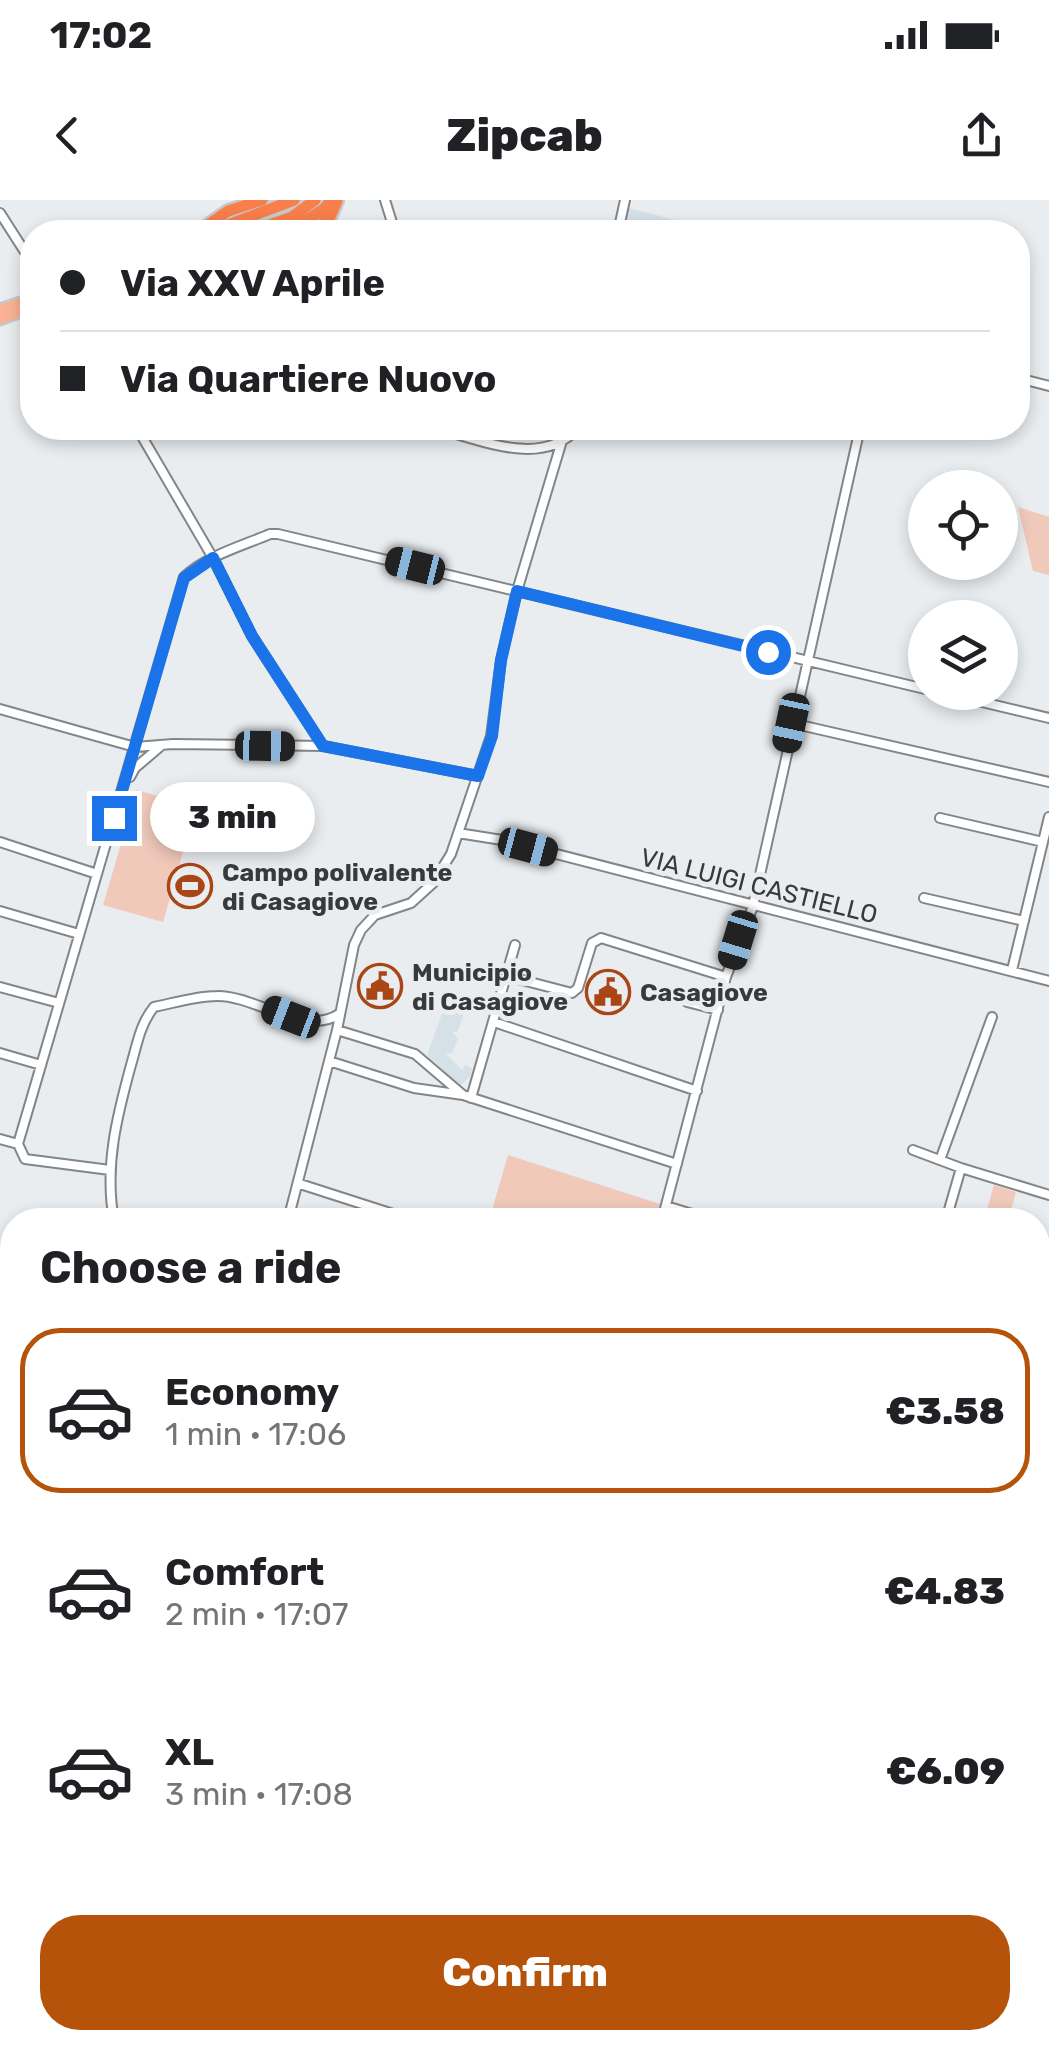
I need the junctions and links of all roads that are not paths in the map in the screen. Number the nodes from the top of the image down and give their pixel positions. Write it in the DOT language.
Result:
graph roads {
  1 [pos="240,200"];
  2 [pos="262,200"];
  3 [pos="278,200"];
  4 [pos="294,200"];
  5 [pos="306,200"];
  6 [pos="318,200"];
  7 [pos="335,200"];
  8 [pos="0,213"];
  9 [pos="213,220"];
  10 [pos="217,220"];
  11 [pos="225,220"];
  12 [pos="236,220"];
  13 [pos="263,220"];
  14 [pos="284,220"];
  15 [pos="297,220"];
  16 [pos="307,220"];
  17 [pos="318,220"];
  18 [pos="20,244"];
  19 [pos="144,440"];
  20 [pos="482,440"];
  21 [pos="565,440"];
  22 [pos="857,440"];
  23 [pos="561,444"];
  24 [pos="213,558"];
  25 [pos="517,591"];
  26 [pos="806,660"];
  27 [pos="908,685"];
  28 [pos="0,709"];
  29 [pos="1015,710"];
  30 [pos="1049,718"];
  31 [pos="791,723"];
  32 [pos="164,744"];
  33 [pos="323,746"];
  34 [pos="135,748"];
  35 [pos="478,776"];
  36 [pos="1049,782"];
  37 [pos="123,790"];
  38 [pos="1049,817"];
  39 [pos="940,818"];
  40 [pos="458,833"];
  41 [pos="0,842"];
  42 [pos="1043,842"];
  43 [pos="98,874"];
  44 [pos="924,898"];
  45 [pos="753,906"];
  46 [pos="0,910"];
  47 [pos="1024,921"];
  48 [pos="79,934"];
  49 [pos="515,945"];
  50 [pos="1012,970"];
  51 [pos="506,976"];
  52 [pos="726,977"];
  53 [pos="1049,981"];
  54 [pos="0,987"];
  55 [pos="687,1002"];
  56 [pos="59,1003"];
  57 [pos="718,1010"];
  58 [pos="339,1014"];
  59 [pos="992,1017"];
  60 [pos="494,1022"];
  61 [pos="337,1030"];
  62 [pos="0,1053"];
  63 [pos="329,1061"];
  64 [pos="41,1064"];
  65 [pos="697,1092"];
  66 [pos="467,1097"];
  67 [pos="0,1138"];
  68 [pos="18,1144"];
  69 [pos="913,1150"];
  70 [pos="940,1160"];
  71 [pos="677,1164"];
  72 [pos="961,1168"];
  73 [pos="110,1170"];
  74 [pos="300,1184"];
  75 [pos="1049,1195"];
  76 [pos="666,1206"];
  77 [pos="113,1208"];
  78 [pos="292,1208"];
  79 [pos="375,1208"];
  80 [pos="673,1208"];
  81 [pos="949,1208"];
  1 -- 9 [label="highway"];
  2 -- 10 [label="highway"];
  3 -- 11 [label="highway"];
  4 -- 12 [label="highway"];
  5 -- 13 [label="highway"];
  6 -- 14 [label="highway"];
  6 -- 15 [label="highway"];
  7 -- 16 [label="highway"];
  7 -- 17 [label="highway"];
  8 -- 18 [label="street"];
  19 -- 24 [label="street"];
  20 -- 23 [label="street"];
  21 -- 23 [label="street"];
  22 -- 26 [label="street"];
  23 -- 25 [label="street"];
  24 -- 25 [label="street"];
  24 -- 33 [label="street"];
  24 -- 34 [label="street"];
  25 -- 26 [label="street"];
  25 -- 35 [label="street"];
  26 -- 27 [label="street"];
  26 -- 31 [label="street"];
  28 -- 34 [label="street"];
  29 -- 30 [label="street"];
  31 -- 36 [label="street"];
  31 -- 45 [label="street"];
  32 -- 33 [label="street"];
  32 -- 34 [label="street"];
  32 -- 37 [label="street"];
  33 -- 35 [label="street"];
  34 -- 37 [label="street"];
  35 -- 40 [label="street"];
  37 -- 43 [label="street"];
  38 -- 42 [label="street"];
  39 -- 42 [label="street"];
  40 -- 45 [label="street, VIA LUIGI CASTIELLO"];
  40 -- 58 [label="street"];
  41 -- 43 [label="street"];
  42 -- 47 [label="street"];
  43 -- 48 [label="street"];
  44 -- 47 [label="street"];
  45 -- 50 [label="street, VIA LUIGI CASTIELLO"];
  45 -- 52 [label="street"];
  46 -- 48 [label="street"];
  47 -- 50 [label="street"];
  48 -- 56 [label="street"];
  49 -- 51 [label="street"];
  50 -- 53 [label="street, VIA LUIGI CASTIELLO"];
  51 -- 52 [label="street"];
  51 -- 60 [label="street"];
  52 -- 57 [label="street"];
  54 -- 56 [label="street"];
  55 -- 57 [label="street"];
  56 -- 64 [label="street"];
  57 -- 65 [label="street"];
  58 -- 61 [label="street"];
  58 -- 73 [label="street"];
  59 -- 70 [label="street"];
  60 -- 65 [label="street"];
  60 -- 66 [label="street"];
  61 -- 63 [label="street"];
  61 -- 66 [label="street"];
  62 -- 64 [label="street"];
  63 -- 66 [label="street"];
  63 -- 74 [label="street"];
  64 -- 68 [label="street"];
  65 -- 71 [label="street"];
  66 -- 71 [label="street"];
  67 -- 68 [label="street"];
  68 -- 73 [label="street"];
  69 -- 70 [label="street"];
  70 -- 72 [label="street"];
  71 -- 76 [label="street"];
  72 -- 75 [label="street"];
  72 -- 81 [label="street"];
  73 -- 77 [label="street"];
  74 -- 78 [label="street"];
  74 -- 79 [label="street"];
  76 -- 80 [label="street"];
}
